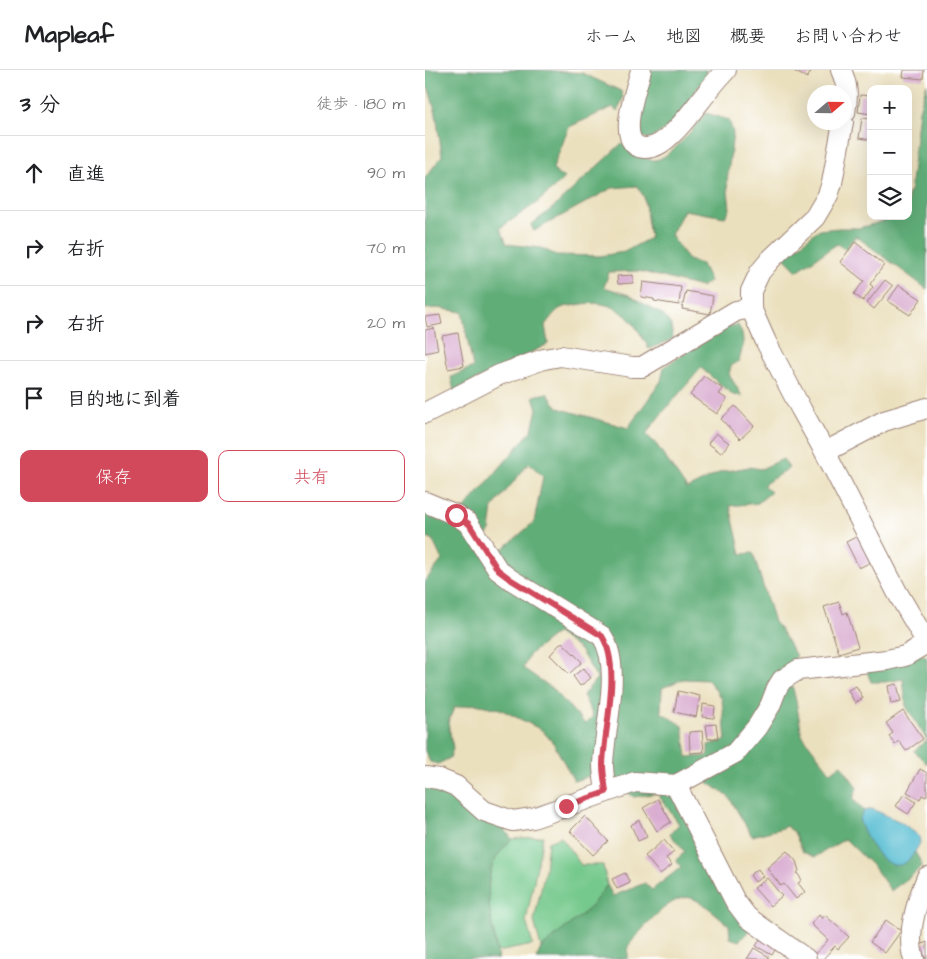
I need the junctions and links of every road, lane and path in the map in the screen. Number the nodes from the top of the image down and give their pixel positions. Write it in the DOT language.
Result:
graph roads {
  1 [pos="641,70"];
  2 [pos="726,70"];
  3 [pos="841,70"];
  4 [pos="847,85"];
  5 [pos="842,130"];
  6 [pos="751,308"];
  7 [pos="927,408"];
  8 [pos="425,413"];
  9 [pos="825,452"];
  10 [pos="425,502"];
  11 [pos="927,643"];
  12 [pos="425,777"];
  13 [pos="676,785"];
  14 [pos="606,792"];
  15 [pos="927,877"];
  16 [pos="806,959"];
  17 [pos="914,959"];
  1 -- 2 [label="street"];
  3 -- 4 [label="street"];
  5 -- 6 [label="street"];
  6 -- 8 [label="street"];
  6 -- 9 [label="street"];
  7 -- 9 [label="street"];
  9 -- 11 [label="street"];
  10 -- 14 [label="street"];
  11 -- 13 [label="street"];
  12 -- 14 [label="street"];
  13 -- 14 [label="street"];
  13 -- 16 [label="street"];
  15 -- 17 [label="street"];
}
